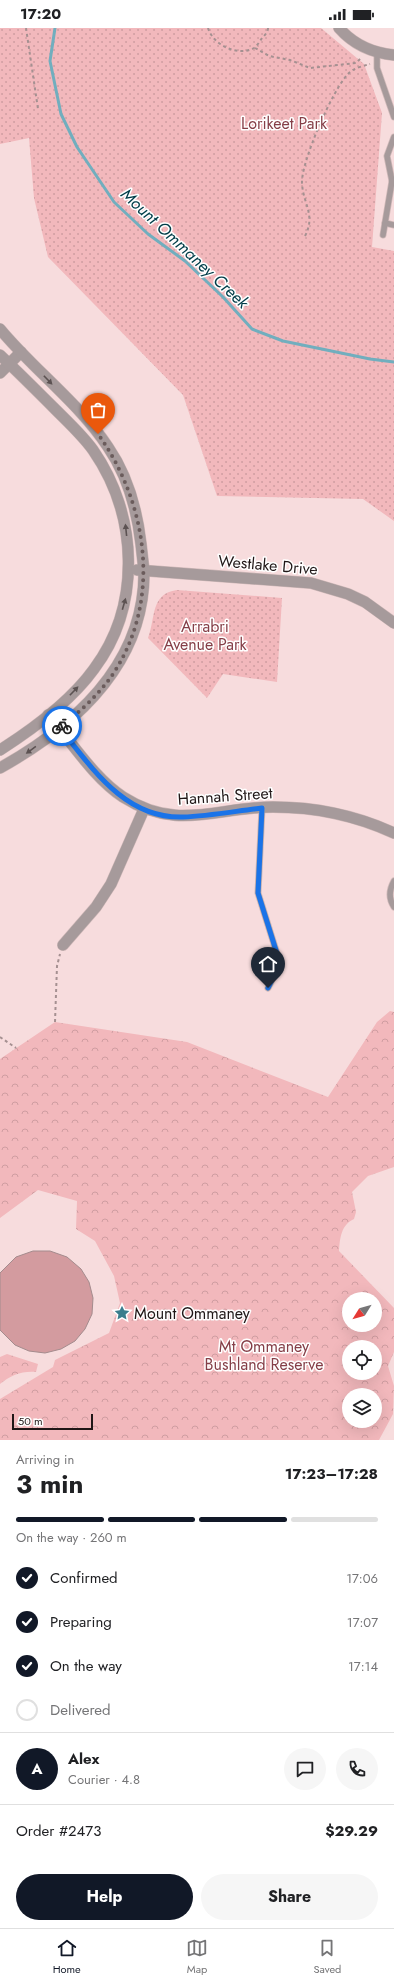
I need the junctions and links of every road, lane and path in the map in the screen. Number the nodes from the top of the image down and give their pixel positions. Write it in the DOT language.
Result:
graph roads {
  1 [pos="26,28"];
  2 [pos="208,28"];
  3 [pos="268,28"];
  4 [pos="339,28"];
  5 [pos="255,48"];
  6 [pos="394,55"];
  7 [pos="361,58"];
  8 [pos="377,58"];
  9 [pos="38,108"];
  10 [pos="394,117"];
  11 [pos="394,137"];
  12 [pos="393,182"];
  13 [pos="385,223"];
  14 [pos="394,225"];
  15 [pos="383,235"];
  16 [pos="305,236"];
  17 [pos="0,329"];
  18 [pos="21,352"];
  19 [pos="0,355"];
  20 [pos="9,364"];
  21 [pos="0,373"];
  22 [pos="130,569"];
  23 [pos="144,571"];
  24 [pos="394,623"];
  25 [pos="48,715"];
  26 [pos="60,728"];
  27 [pos="0,750"];
  28 [pos="0,768"];
  29 [pos="262,808"];
  30 [pos="144,809"];
  31 [pos="394,833"];
  32 [pos="394,881"];
  33 [pos="394,907"];
  34 [pos="63,945"];
  35 [pos="268,988"];
  36 [pos="55,1022"];
  37 [pos="0,1037"];
  38 [pos="16,1048"];
  1 -- 9 [label="path"];
  2 -- 5 [label="path"];
  3 -- 5 [label="path"];
  4 -- 8 [label="street"];
  5 -- 7 [label="path"];
  6 -- 8 [label="street"];
  8 -- 10 [label="lane"];
  8 -- 16 [label="path"];
  11 -- 12 [label="lane"];
  12 -- 13 [label="lane"];
  13 -- 14 [label="lane"];
  13 -- 15 [label="lane"];
  17 -- 18 [label="street"];
  18 -- 20 [label="street"];
  18 -- 23 [label="street, one-way"];
  19 -- 20 [label="street"];
  20 -- 21 [label="street"];
  22 -- 20 [label="street, one-way"];
  22 -- 23 [label="street, Westlake Drive"];
  25 -- 22 [label="street, one-way"];
  23 -- 24 [label="street, Westlake Drive"];
  23 -- 26 [label="street"];
  25 -- 26 [label="street, Hannah Street"];
  25 -- 27 [label="street"];
  26 -- 28 [label="street, one-way"];
  26 -- 30 [label="street, Hannah Street"];
  29 -- 30 [label="street, Hannah Street"];
  29 -- 31 [label="street, Hannah Street"];
  29 -- 35 [label="lane"];
  30 -- 34 [label="street"];
  32 -- 33 [label="lane"];
  34 -- 36 [label="path"];
  37 -- 38 [label="path"];
}
